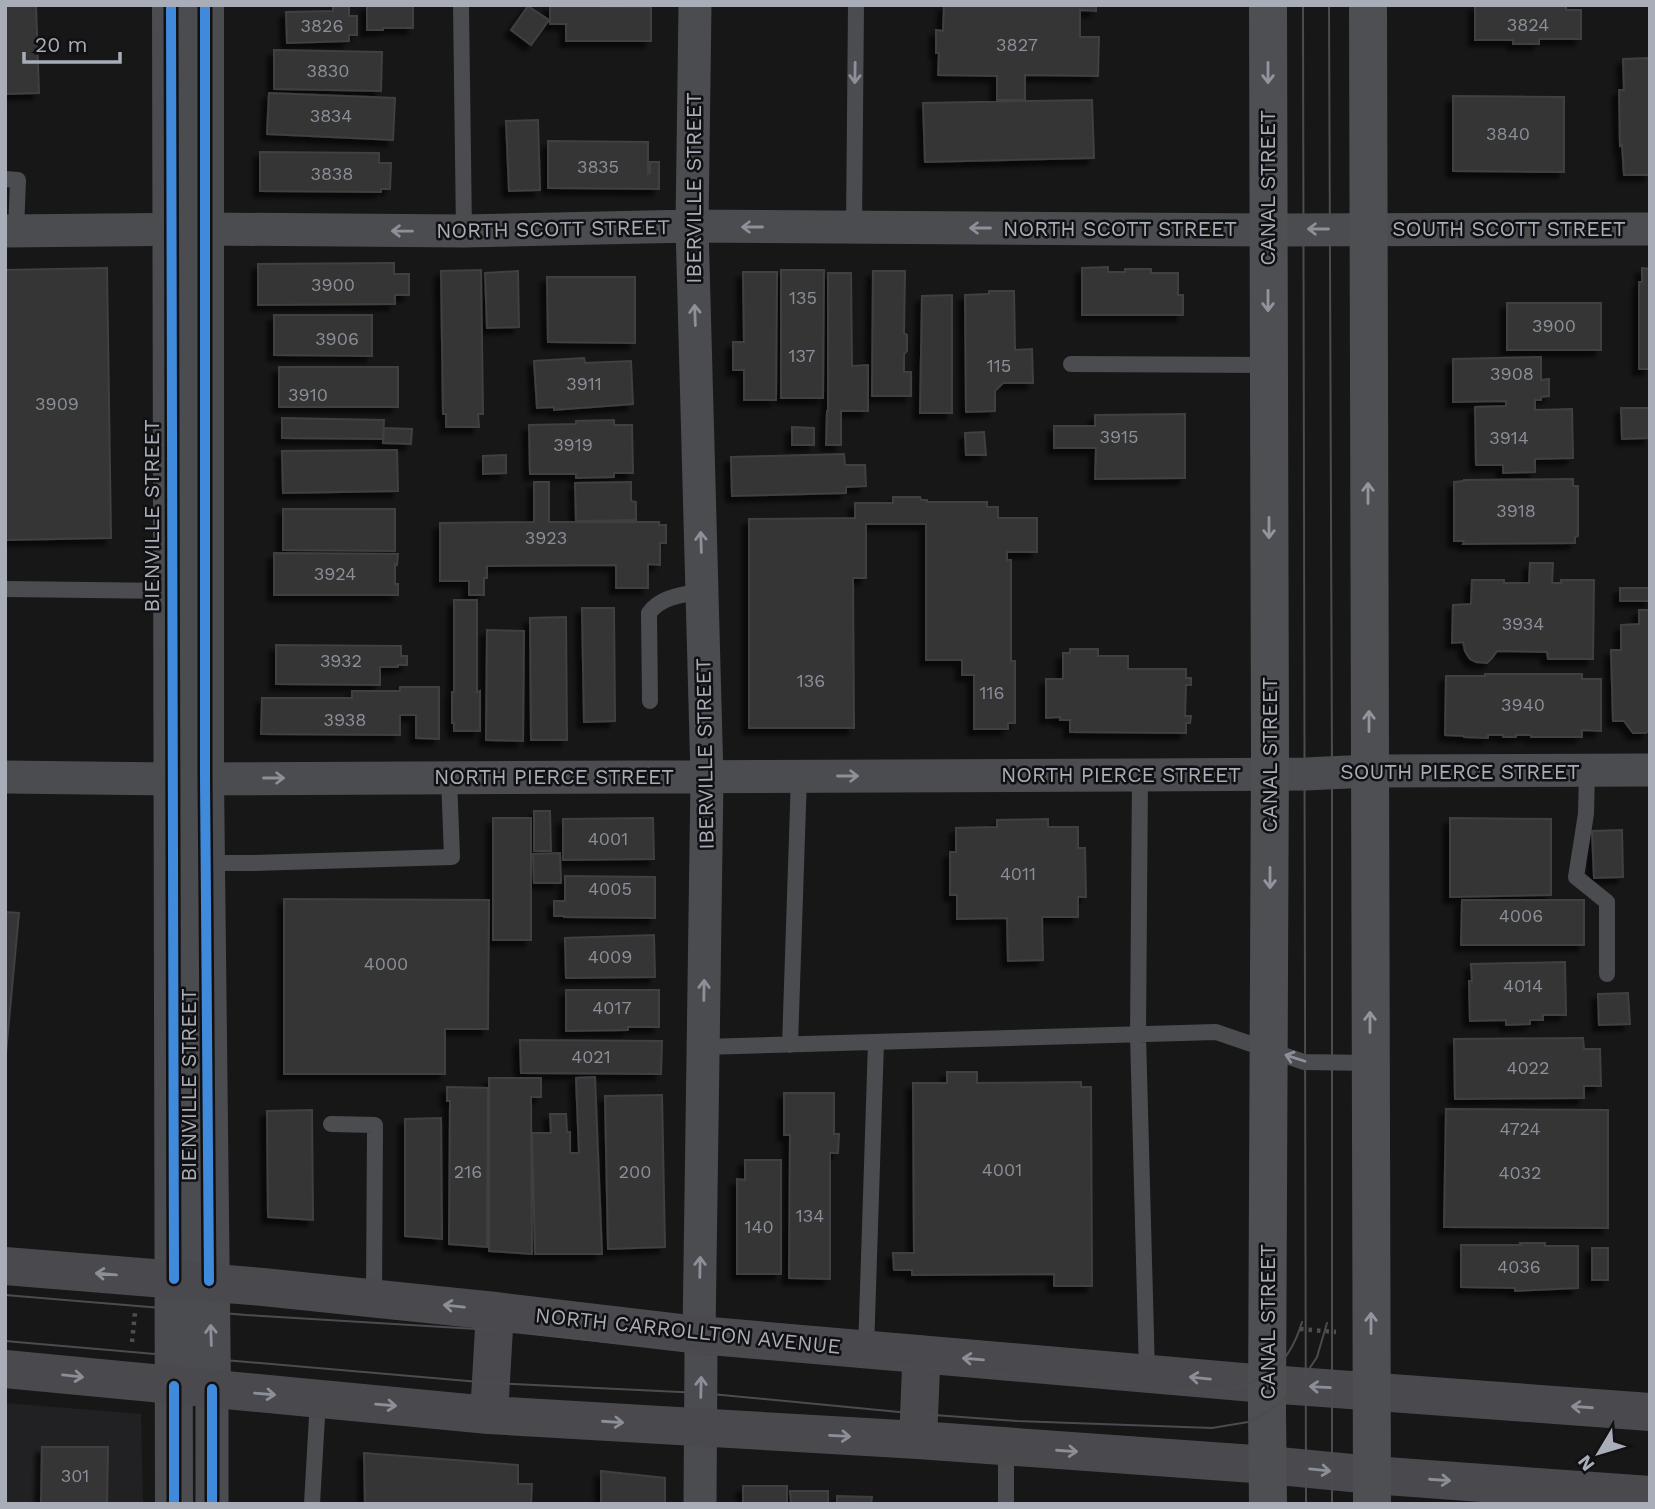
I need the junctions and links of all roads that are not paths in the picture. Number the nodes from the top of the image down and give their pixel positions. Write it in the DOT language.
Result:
graph roads {
  1 [pos="171,5"];
  2 [pos="205,5"];
  3 [pos="461,5"];
  4 [pos="695,5"];
  5 [pos="856,5"];
  6 [pos="1268,5"];
  7 [pos="1368,5"];
  8 [pos="5,179"];
  9 [pos="692,226"];
  10 [pos="854,227"];
  11 [pos="189,229"];
  12 [pos="1650,229"];
  13 [pos="1268,230"];
  14 [pos="1368,230"];
  15 [pos="11,231"];
  16 [pos="464,231"];
  17 [pos="1071,364"];
  18 [pos="1269,365"];
  19 [pos="5,589"];
  20 [pos="172,591"];
  21 [pos="702,591"];
  22 [pos="650,701"];
  23 [pos="1587,770"];
  24 [pos="1650,770"];
  25 [pos="1369,771"];
  26 [pos="1270,774"];
  27 [pos="1140,775"];
  28 [pos="5,777"];
  29 [pos="449,777"];
  30 [pos="707,777"];
  31 [pos="799,777"];
  32 [pos="189,778"];
  33 [pos="206,863"];
  34 [pos="1607,974"];
  35 [pos="1138,1035"];
  36 [pos="876,1042"];
  37 [pos="790,1045"];
  38 [pos="703,1047"];
  39 [pos="1270,1050"];
  40 [pos="1370,1063"];
  41 [pos="331,1124"];
  42 [pos="5,1266"];
  43 [pos="192,1280"];
  44 [pos="374,1298"];
  45 [pos="495,1311"];
  46 [pos="699,1335"];
  47 [pos="866,1350"];
  48 [pos="920,1354"];
  49 [pos="5,1369"];
  50 [pos="1147,1373"];
  51 [pos="1268,1384"];
  52 [pos="174,1386"];
  53 [pos="212,1389"];
  54 [pos="1371,1391"];
  55 [pos="318,1399"];
  56 [pos="1650,1412"];
  57 [pos="489,1415"];
  58 [pos="700,1428"];
  59 [pos="918,1440"];
  60 [pos="1006,1447"];
  61 [pos="1268,1465"];
  62 [pos="1372,1489"];
  63 [pos="1631,1497"];
  64 [pos="174,1504"];
  65 [pos="212,1504"];
  66 [pos="312,1504"];
  67 [pos="700,1504"];
  68 [pos="1006,1504"];
  69 [pos="1268,1504"];
  1 -- 11 [label="street, BIENVILLE STREET"];
  2 -- 11 [label="street, BIENVILLE STREET"];
  3 -- 16 [label="lane"];
  4 -- 9 [label="street, IBERVILLE STREET"];
  5 -- 10 [label="lane, one-way"];
  6 -- 13 [label="main road, CANAL STREET, one-way"];
  7 -- 14 [label="main road"];
  8 -- 15 [label="lane"];
  10 -- 9 [label="street, NORTH SCOTT STREET, one-way"];
  9 -- 16 [label="street, NORTH SCOTT STREET"];
  21 -- 9 [label="street, IBERVILLE STREET, one-way"];
  13 -- 10 [label="street, NORTH SCOTT STREET, one-way"];
  11 -- 15 [label="street, NORTH SCOTT STREET"];
  16 -- 11 [label="street, NORTH SCOTT STREET, one-way"];
  11 -- 20 [label="street, BIENVILLE STREET"];
  11 -- 32 [label="street, BIENVILLE STREET"];
  12 -- 14 [label="street, SOUTH SCOTT STREET"];
  14 -- 13 [label="street, NORTH SCOTT STREET, one-way"];
  13 -- 18 [label="main road, CANAL STREET, one-way"];
  25 -- 14 [label="main road, one-way"];
  17 -- 18 [label="lane"];
  18 -- 26 [label="main road, CANAL STREET, one-way"];
  19 -- 20 [label="lane"];
  20 -- 32 [label="street, BIENVILLE STREET"];
  21 -- 22 [label="lane"];
  21 -- 30 [label="street, IBERVILLE STREET"];
  23 -- 24 [label="street, SOUTH PIERCE STREET"];
  23 -- 25 [label="street, SOUTH PIERCE STREET"];
  23 -- 34 [label="lane"];
  25 -- 26 [label="street, SOUTH PIERCE STREET"];
  40 -- 25 [label="main road, one-way"];
  26 -- 27 [label="street, NORTH PIERCE STREET"];
  26 -- 39 [label="main road, CANAL STREET, one-way"];
  31 -- 27 [label="street, NORTH PIERCE STREET, one-way"];
  27 -- 35 [label="lane"];
  28 -- 32 [label="street, NORTH PIERCE STREET"];
  29 -- 30 [label="street, NORTH PIERCE STREET"];
  32 -- 29 [label="street, NORTH PIERCE STREET, one-way"];
  29 -- 33 [label="lane"];
  30 -- 31 [label="street, NORTH PIERCE STREET"];
  38 -- 30 [label="street, IBERVILLE STREET, one-way"];
  31 -- 37 [label="lane"];
  32 -- 33 [label="street, BIENVILLE STREET"];
  32 -- 43 [label="street, BIENVILLE STREET"];
  33 -- 43 [label="street, BIENVILLE STREET"];
  35 -- 36 [label="lane"];
  35 -- 39 [label="lane"];
  35 -- 50 [label="lane"];
  36 -- 37 [label="lane"];
  36 -- 47 [label="lane"];
  37 -- 38 [label="lane"];
  46 -- 38 [label="street, IBERVILLE STREET, one-way"];
  40 -- 39 [label="lane, one-way"];
  39 -- 51 [label="main road, CANAL STREET"];
  54 -- 40 [label="main road, one-way"];
  41 -- 44 [label="lane"];
  43 -- 42 [label="main road, NORTH CARROLLTON AVENUE, one-way"];
  43 -- 44 [label="main road, NORTH CARROLLTON AVENUE"];
  43 -- 52 [label="street, BIENVILLE STREET"];
  53 -- 43 [label="street, BIENVILLE STREET, one-way"];
  45 -- 44 [label="main road, NORTH CARROLLTON AVENUE, one-way"];
  45 -- 46 [label="main road, NORTH CARROLLTON AVENUE"];
  45 -- 57 [label="main road"];
  46 -- 47 [label="main road, NORTH CARROLLTON AVENUE"];
  58 -- 46 [label="street, IBERVILLE STREET, one-way"];
  47 -- 48 [label="main road, NORTH CARROLLTON AVENUE"];
  50 -- 48 [label="main road, NORTH CARROLLTON AVENUE, one-way"];
  48 -- 59 [label="main road"];
  49 -- 52 [label="main road, one-way"];
  51 -- 50 [label="main road, NORTH CARROLLTON AVENUE, one-way"];
  54 -- 51 [label="main road, NORTH CARROLLTON AVENUE, one-way"];
  51 -- 61 [label="main road, CANAL STREET"];
  52 -- 53 [label="main road"];
  52 -- 64 [label="street, BIENVILLE STREET"];
  53 -- 55 [label="main road, one-way"];
  53 -- 65 [label="street, BIENVILLE STREET"];
  56 -- 54 [label="main road, NORTH CARROLLTON AVENUE, one-way"];
  54 -- 62 [label="main road"];
  55 -- 57 [label="main road, one-way"];
  55 -- 66 [label="lane"];
  57 -- 58 [label="main road, one-way"];
  58 -- 59 [label="main road, one-way"];
  58 -- 67 [label="street, IBERVILLE STREET"];
  59 -- 60 [label="main road"];
  60 -- 61 [label="main road, one-way"];
  60 -- 68 [label="lane"];
  61 -- 62 [label="main road, one-way"];
  61 -- 69 [label="main road, CANAL STREET"];
  62 -- 63 [label="main road, one-way"];
}
